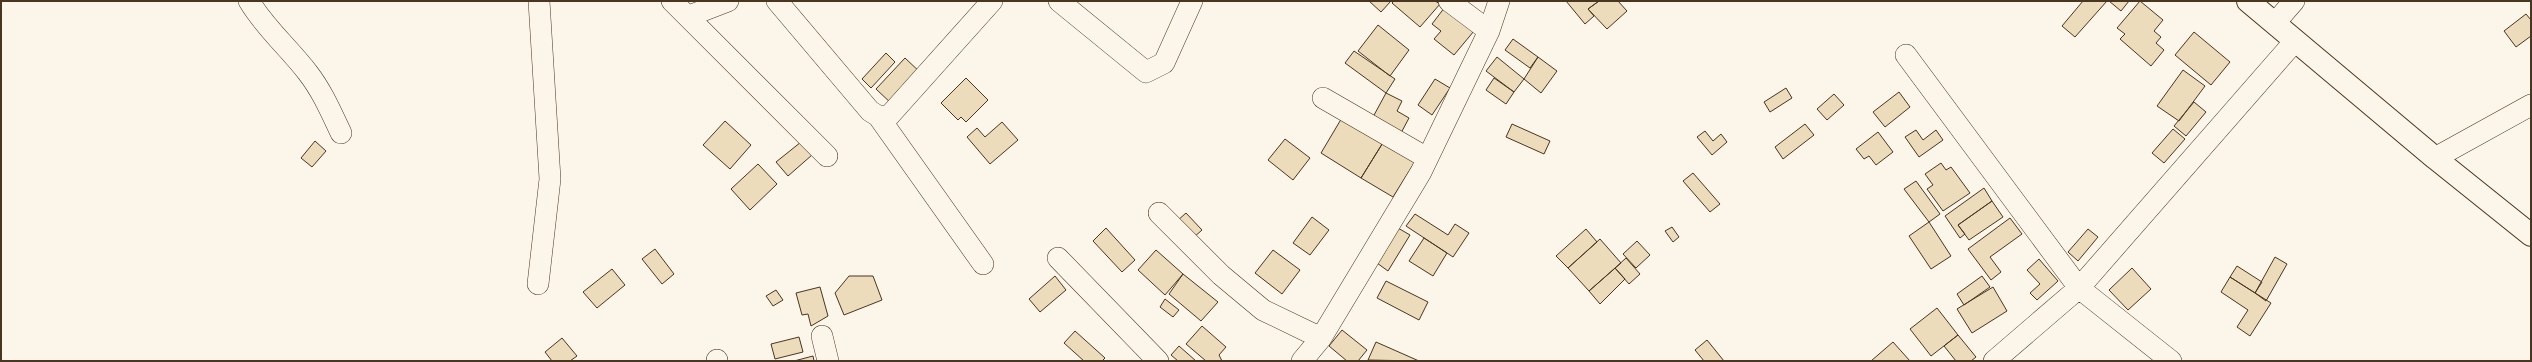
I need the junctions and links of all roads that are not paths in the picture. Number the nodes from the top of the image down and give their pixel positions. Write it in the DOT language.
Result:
graph roads {
  1 [pos="249,1"];
  2 [pos="539,1"];
  3 [pos="672,1"];
  4 [pos="728,1"];
  5 [pos="777,1"];
  6 [pos="992,1"];
  7 [pos="1059,1"];
  8 [pos="1192,1"];
  9 [pos="1449,1"];
  10 [pos="1499,1"];
  11 [pos="2248,1"];
  12 [pos="2294,1"];
  13 [pos="689,16"];
  14 [pos="2275,23"];
  15 [pos="1489,31"];
  16 [pos="2295,41"];
  17 [pos="1906,55"];
  18 [pos="1323,98"];
  19 [pos="2531,105"];
  20 [pos="878,116"];
  21 [pos="340,133"];
  22 [pos="827,156"];
  23 [pos="1428,158"];
  24 [pos="2435,158"];
  25 [pos="1159,213"];
  26 [pos="2531,235"];
  27 [pos="1058,258"];
  28 [pos="983,264"];
  29 [pos="538,284"];
  30 [pos="2079,288"];
  31 [pos="822,336"];
  32 [pos="1320,338"];
  33 [pos="828,361"];
  34 [pos="1158,361"];
  35 [pos="1302,361"];
  36 [pos="1994,361"];
  37 [pos="2171,361"];
  1 -- 21 [label="street"];
  2 -- 29 [label="street"];
  3 -- 13 [label="street"];
  4 -- 13 [label="street"];
  5 -- 20 [label="street"];
  6 -- 20 [label="street"];
  7 -- 8 [label="street"];
  9 -- 15 [label="street"];
  10 -- 15 [label="street"];
  11 -- 14 [label="main road"];
  12 -- 14 [label="street"];
  13 -- 22 [label="street"];
  14 -- 16 [label="main road"];
  15 -- 23 [label="street"];
  16 -- 24 [label="main road"];
  16 -- 30 [label="street"];
  17 -- 30 [label="street"];
  18 -- 23 [label="street"];
  19 -- 24 [label="street"];
  20 -- 28 [label="street"];
  23 -- 32 [label="street"];
  24 -- 26 [label="main road"];
  25 -- 32 [label="street"];
  27 -- 34 [label="street"];
  30 -- 36 [label="street"];
  30 -- 37 [label="street"];
  31 -- 33 [label="street"];
  32 -- 35 [label="street"];
}
